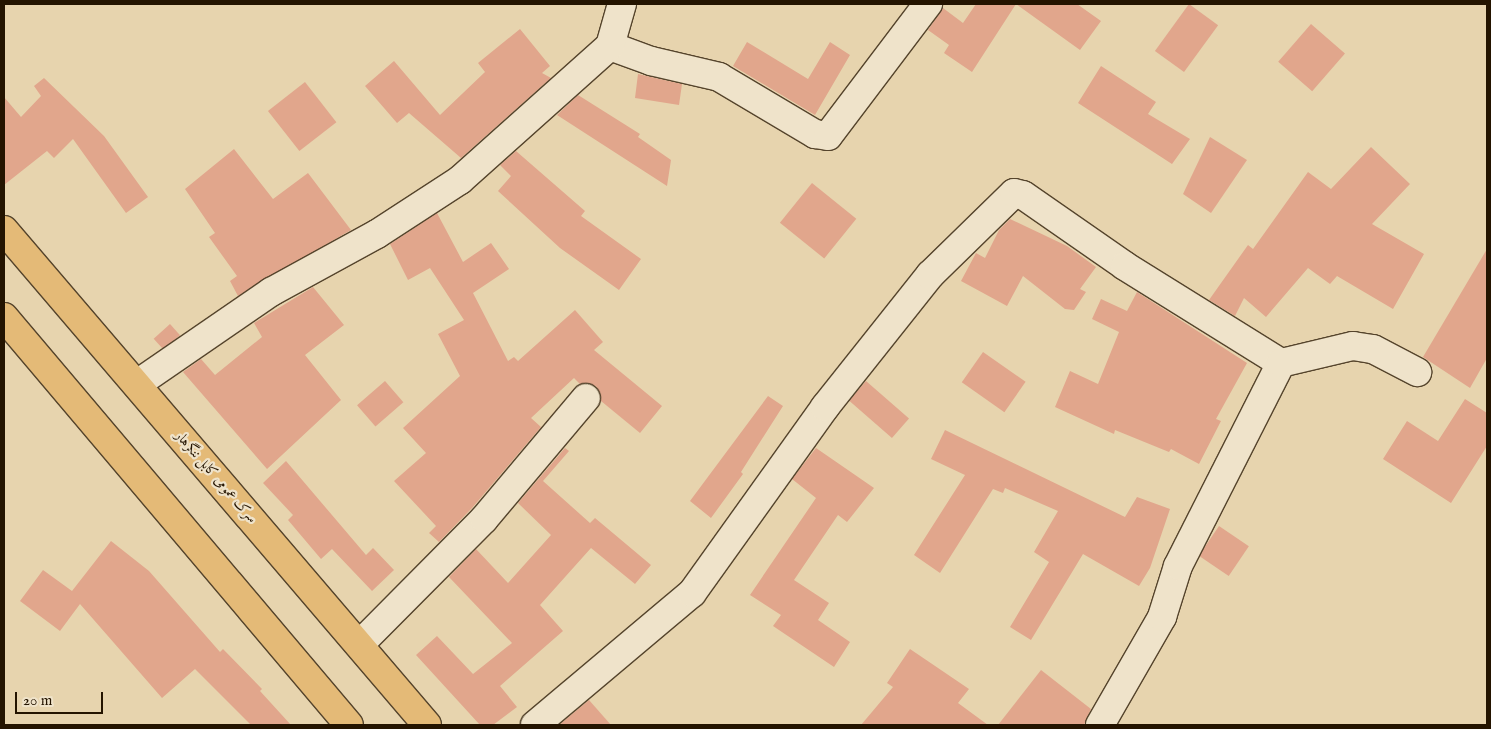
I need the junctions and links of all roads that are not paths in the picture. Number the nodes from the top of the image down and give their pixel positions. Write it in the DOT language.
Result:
graph roads {
  1 [pos="622,4"];
  2 [pos="928,4"];
  3 [pos="610,46"];
  4 [pos="4,230"];
  5 [pos="4,316"];
  6 [pos="1282,363"];
  7 [pos="1417,372"];
  8 [pos="137,384"];
  9 [pos="586,398"];
  10 [pos="360,644"];
  11 [pos="349,725"];
  12 [pos="427,725"];
  13 [pos="534,725"];
  14 [pos="1100,725"];
  1 -- 3 [label="street"];
  2 -- 3 [label="street"];
  3 -- 8 [label="street"];
  4 -- 8 [label="highway, سرک عمومی کابل ننگرهار"];
  5 -- 11 [label="highway"];
  6 -- 7 [label="street"];
  6 -- 13 [label="street"];
  6 -- 14 [label="street"];
  8 -- 10 [label="highway, سرک عمومی کابل ننگرهار"];
  9 -- 10 [label="street"];
  10 -- 12 [label="highway, سرک عمومی کابل ننگرهار"];
}
